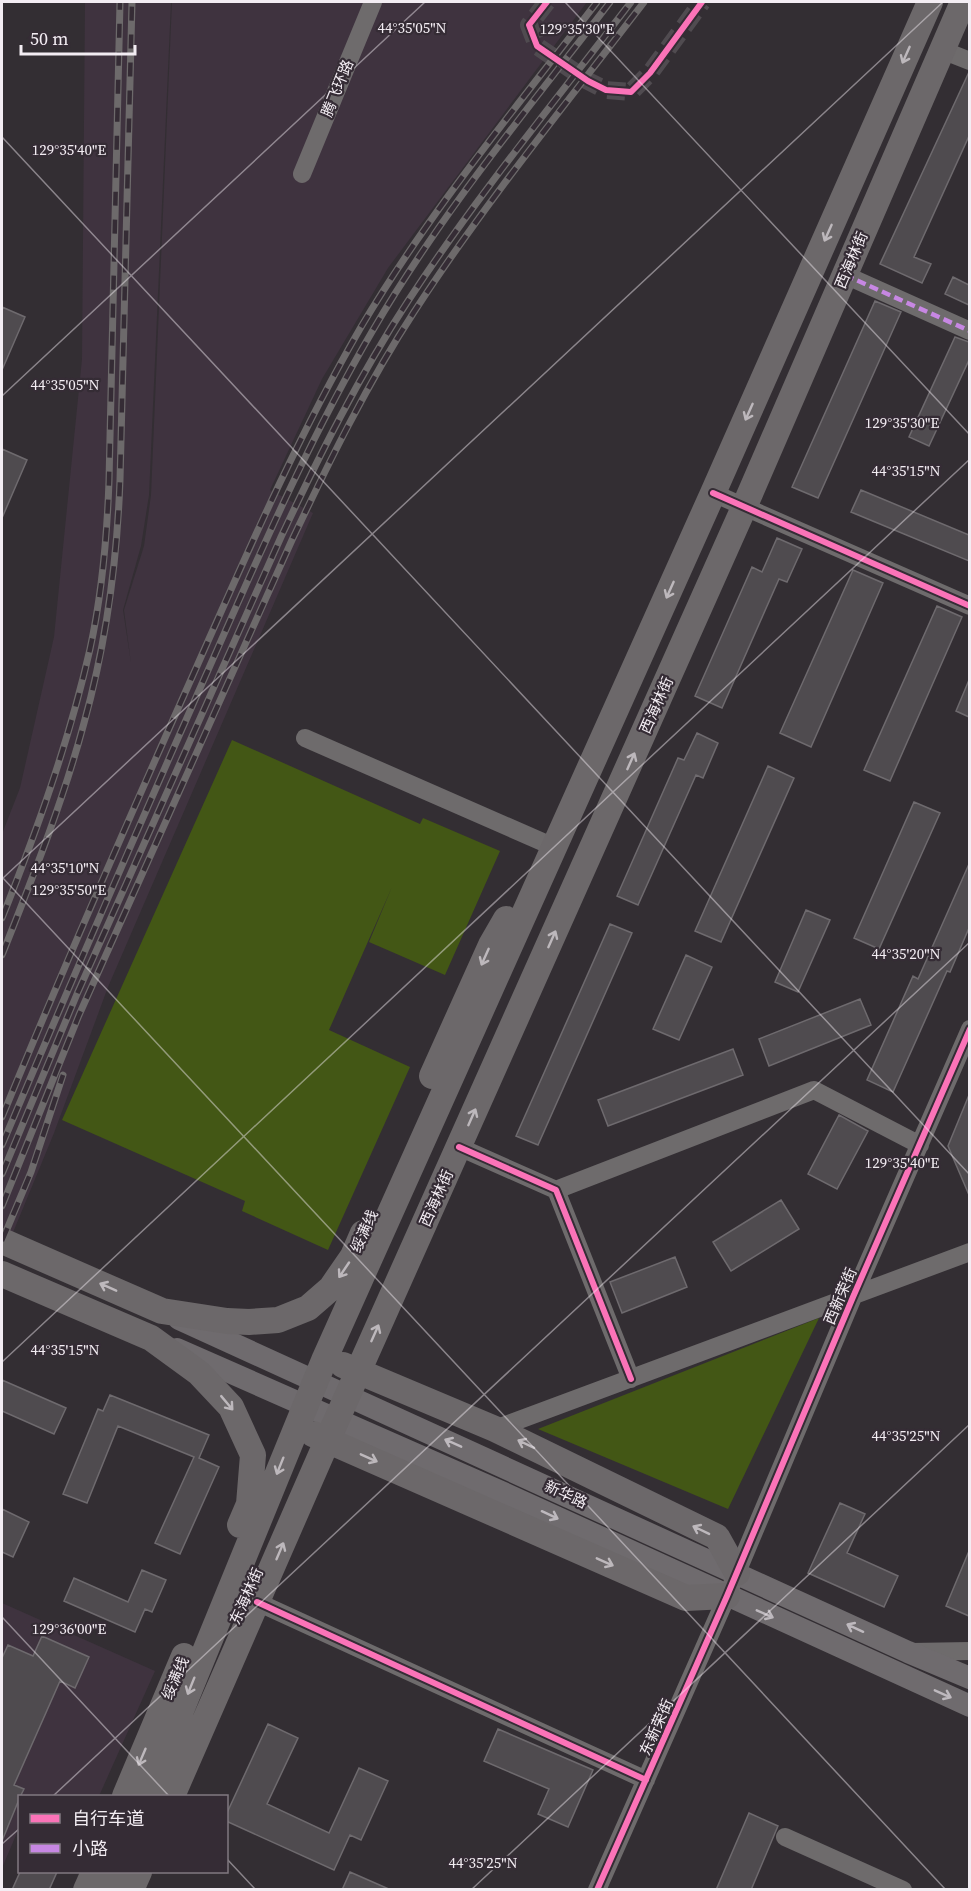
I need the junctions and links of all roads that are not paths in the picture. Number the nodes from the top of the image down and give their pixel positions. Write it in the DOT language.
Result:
graph roads {
  1 [pos="373,2"];
  2 [pos="930,2"];
  3 [pos="963,2"];
  4 [pos="942,50"];
  5 [pos="969,61"];
  6 [pos="302,174"];
  7 [pos="845,274"];
  8 [pos="969,331"];
  9 [pos="713,493"];
  10 [pos="745,507"];
  11 [pos="969,606"];
  12 [pos="305,738"];
  13 [pos="553,851"];
  14 [pos="969,1029"];
  15 [pos="920,1145"];
  16 [pos="459,1147"];
  17 [pos="556,1190"];
  18 [pos="2,1240"];
  19 [pos="969,1252"];
  20 [pos="2,1274"];
  21 [pos="853,1297"];
  22 [pos="162,1311"];
  23 [pos="151,1338"];
  24 [pos="326,1358"];
  25 [pos="358,1372"];
  26 [pos="632,1379"];
  27 [pos="343,1406"];
  28 [pos="296,1427"];
  29 [pos="495,1429"];
  30 [pos="328,1439"];
  31 [pos="732,1585"];
  32 [pos="257,1602"];
  33 [pos="969,1651"];
  34 [pos="908,1652"];
  35 [pos="969,1678"];
  36 [pos="969,1706"];
  37 [pos="646,1780"];
  38 [pos="126,1795"];
  39 [pos="147,1795"];
  40 [pos="173,1795"];
  41 [pos="785,1837"];
  42 [pos="94,1873"];
  43 [pos="116,1873"];
  44 [pos="139,1873"];
  45 [pos="86,1890"];
  46 [pos="108,1890"];
  47 [pos="131,1890"];
  48 [pos="597,1890"];
  49 [pos="903,1890"];
  1 -- 6 [label="street, 腾飞环路"];
  2 -- 9 [label="highway, one-way"];
  3 -- 4 [label="highway, 西海林街"];
  4 -- 5 [label="street"];
  4 -- 7 [label="highway, 西海林街"];
  7 -- 8 [label="street"];
  7 -- 10 [label="highway, 西海林街"];
  9 -- 10 [label="street"];
  9 -- 13 [label="highway, one-way"];
  10 -- 11 [label="street"];
  16 -- 10 [label="highway, 西海林街, one-way"];
  12 -- 13 [label="street"];
  13 -- 22 [label="highway, 绥满线, one-way"];
  13 -- 24 [label="highway"];
  14 -- 15 [label="street, 西新荣街"];
  15 -- 17 [label="street"];
  15 -- 21 [label="street, 西新荣街"];
  16 -- 17 [label="street"];
  25 -- 16 [label="highway, 西海林街, one-way"];
  17 -- 26 [label="street"];
  22 -- 18 [label="highway, 绥满线, one-way"];
  19 -- 21 [label="street"];
  20 -- 23 [label="highway, 绥满线"];
  21 -- 26 [label="street"];
  21 -- 31 [label="street, 西新荣街"];
  31 -- 22 [label="main road, 新华路, one-way"];
  23 -- 31 [label="main road, one-way"];
  23 -- 38 [label="highway, 绥满线, one-way"];
  24 -- 25 [label="highway"];
  24 -- 28 [label="highway, 东海林街"];
  25 -- 27 [label="highway, 西海林街"];
  25 -- 29 [label="highway"];
  26 -- 29 [label="street"];
  27 -- 30 [label="highway, 东海林街"];
  28 -- 30 [label="highway"];
  28 -- 39 [label="highway, 东海林街, one-way"];
  31 -- 29 [label="highway, one-way"];
  30 -- 31 [label="highway, one-way"];
  32 -- 30 [label="highway, 东海林街, one-way"];
  34 -- 31 [label="main road, 新华路, one-way"];
  31 -- 36 [label="main road, one-way"];
  31 -- 37 [label="street, 东新荣街"];
  32 -- 37 [label="street"];
  32 -- 40 [label="highway, 东海林街"];
  33 -- 34 [label="street"];
  34 -- 35 [label="main road, 新华路"];
  37 -- 48 [label="street, 东新荣街"];
  41 -- 49 [label="street"];
  42 -- 45 [label="highway"];
  43 -- 46 [label="highway"];
  44 -- 47 [label="highway"];
}
